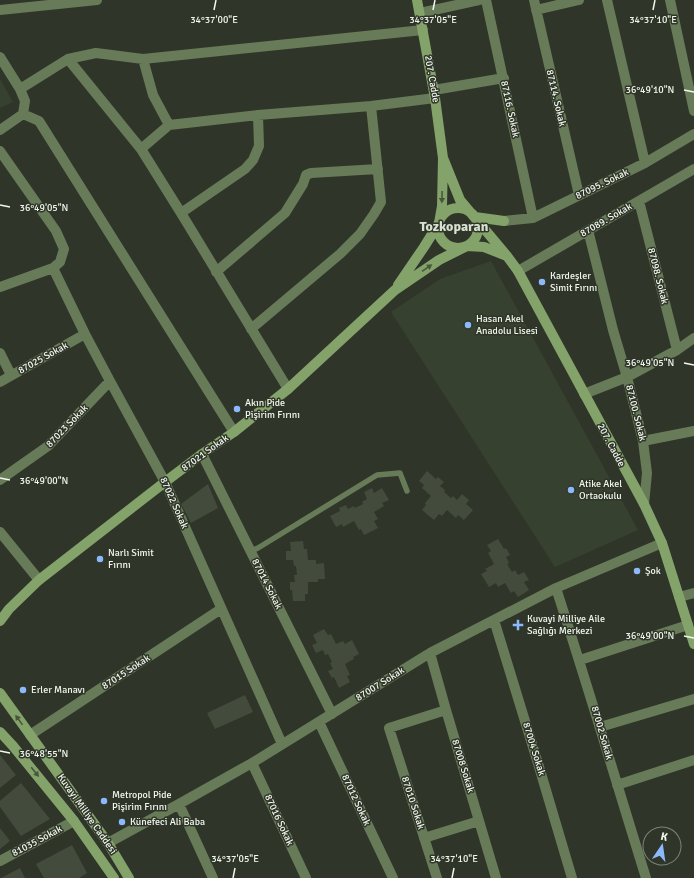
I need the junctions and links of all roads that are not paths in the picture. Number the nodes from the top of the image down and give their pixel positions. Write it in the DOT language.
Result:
graph roads {
  1 [pos="97,0"];
  2 [pos="417,0"];
  3 [pos="479,0"];
  4 [pos="486,0"];
  5 [pos="579,0"];
  6 [pos="607,0"];
  7 [pos="670,0"];
  8 [pos="535,5"];
  9 [pos="0,10"];
  10 [pos="420,13"];
  11 [pos="423,30"];
  12 [pos="0,57"];
  13 [pos="68,59"];
  14 [pos="143,59"];
  15 [pos="504,78"];
  16 [pos="20,89"];
  17 [pos="435,94"];
  18 [pos="371,106"];
  19 [pos="694,111"];
  20 [pos="23,114"];
  21 [pos="258,115"];
  22 [pos="169,125"];
  23 [pos="0,130"];
  24 [pos="694,134"];
  25 [pos="141,149"];
  26 [pos="0,151"];
  27 [pos="442,158"];
  28 [pos="645,163"];
  29 [pos="378,169"];
  30 [pos="693,172"];
  31 [pos="579,195"];
  32 [pos="639,201"];
  33 [pos="181,213"];
  34 [pos="475,217"];
  35 [pos="533,218"];
  36 [pos="439,223"];
  37 [pos="588,230"];
  38 [pos="467,246"];
  39 [pos="506,256"];
  40 [pos="53,268"];
  41 [pos="518,271"];
  42 [pos="216,272"];
  43 [pos="0,287"];
  44 [pos="395,290"];
  45 [pos="251,328"];
  46 [pos="85,334"];
  47 [pos="694,338"];
  48 [pos="677,350"];
  49 [pos="0,353"];
  50 [pos="11,375"];
  51 [pos="627,377"];
  52 [pos="110,381"];
  53 [pos="0,382"];
  54 [pos="288,389"];
  55 [pos="584,394"];
  56 [pos="694,431"];
  57 [pos="234,432"];
  58 [pos="643,441"];
  59 [pos="202,454"];
  60 [pos="0,480"];
  61 [pos="166,482"];
  62 [pos="407,491"];
  63 [pos="644,504"];
  64 [pos="0,532"];
  65 [pos="662,543"];
  66 [pos="251,551"];
  67 [pos="40,580"];
  68 [pos="556,588"];
  69 [pos="694,594"];
  70 [pos="679,597"];
  71 [pos="221,609"];
  72 [pos="4,611"];
  73 [pos="494,620"];
  74 [pos="0,621"];
  75 [pos="688,624"];
  76 [pos="694,644"];
  77 [pos="430,653"];
  78 [pos="580,660"];
  79 [pos="0,694"];
  80 [pos="694,698"];
  81 [pos="446,710"];
  82 [pos="332,714"];
  83 [pos="319,722"];
  84 [pos="600,727"];
  85 [pos="0,732"];
  86 [pos="30,735"];
  87 [pos="282,744"];
  88 [pos="694,760"];
  89 [pos="252,763"];
  90 [pos="617,785"];
  91 [pos="180,804"];
  92 [pos="74,821"];
  93 [pos="479,821"];
  94 [pos="424,838"];
  95 [pos="108,843"];
  96 [pos="0,861"];
  97 [pos="114,878"];
  98 [pos="129,878"];
  99 [pos="213,878"];
  100 [pos="306,878"];
  101 [pos="393,878"];
  102 [pos="437,878"];
  103 [pos="496,878"];
  104 [pos="572,878"];
  105 [pos="646,878"];
  1 -- 9 [label="street"];
  2 -- 10 [label="street, 207. Cadde"];
  3 -- 10 [label="street"];
  4 -- 15 [label="street, 87116. Sokak"];
  5 -- 8 [label="street"];
  6 -- 28 [label="street"];
  7 -- 19 [label="street"];
  8 -- 31 [label="street, 87114. Sokak"];
  10 -- 11 [label="street, 207. Cadde"];
  11 -- 14 [label="street"];
  11 -- 17 [label="street, 207. Cadde"];
  12 -- 16 [label="street"];
  13 -- 14 [label="street"];
  13 -- 16 [label="street"];
  13 -- 25 [label="street"];
  14 -- 22 [label="street"];
  15 -- 17 [label="street"];
  15 -- 35 [label="street, 87116. Sokak"];
  16 -- 20 [label="street"];
  17 -- 18 [label="street"];
  17 -- 27 [label="street, 207. Cadde"];
  18 -- 21 [label="street"];
  18 -- 29 [label="street"];
  20 -- 23 [label="street"];
  20 -- 57 [label="street"];
  21 -- 22 [label="street"];
  21 -- 33 [label="street"];
  22 -- 25 [label="street"];
  24 -- 28 [label="street, 87095. Sokak"];
  25 -- 33 [label="street"];
  26 -- 40 [label="street"];
  27 -- 34 [label="street, 207. Cadde"];
  27 -- 36 [label="street, one-way"];
  28 -- 31 [label="street, 87095. Sokak"];
  29 -- 42 [label="street"];
  29 -- 45 [label="street"];
  30 -- 32 [label="street, 87089. Sokak"];
  31 -- 35 [label="street, 87095. Sokak"];
  32 -- 37 [label="street, 87089. Sokak"];
  32 -- 48 [label="street, 87098. Sokak"];
  33 -- 42 [label="street"];
  34 -- 35 [label="street, 87095. Sokak"];
  34 -- 36 [label="street"];
  34 -- 38 [label="street"];
  34 -- 39 [label="street, 207. Cadde"];
  36 -- 38 [label="street"];
  36 -- 44 [label="street"];
  37 -- 41 [label="street, 87089. Sokak"];
  37 -- 51 [label="street, 87100. Sokak"];
  38 -- 39 [label="street"];
  44 -- 38 [label="street, one-way"];
  39 -- 41 [label="street, 207. Cadde"];
  40 -- 43 [label="street"];
  40 -- 46 [label="street, 87022 Sokak"];
  41 -- 55 [label="street, 207. Cadde"];
  42 -- 45 [label="street"];
  44 -- 54 [label="street, 87021 Sokak"];
  45 -- 54 [label="street"];
  46 -- 50 [label="street, 87025 Sokak"];
  46 -- 52 [label="street, 87022 Sokak"];
  47 -- 48 [label="street"];
  48 -- 51 [label="street"];
  49 -- 50 [label="street"];
  50 -- 53 [label="street, 87025 Sokak"];
  51 -- 55 [label="street"];
  51 -- 58 [label="street, 87100. Sokak"];
  52 -- 60 [label="street, 87023 Sokak"];
  52 -- 61 [label="street, 87022 Sokak"];
  54 -- 57 [label="street, 87021 Sokak"];
  55 -- 63 [label="street, 207. Cadde"];
  56 -- 58 [label="street"];
  57 -- 59 [label="street, 87021 Sokak"];
  58 -- 63 [label="street, 87100. Sokak"];
  59 -- 61 [label="street, 87021 Sokak"];
  59 -- 66 [label="street, 87014 Sokak"];
  61 -- 67 [label="street, 87021 Sokak"];
  61 -- 71 [label="street, 87022 Sokak"];
  62 -- 66 [label="lane"];
  63 -- 65 [label="street, 207. Cadde"];
  64 -- 67 [label="street"];
  65 -- 68 [label="street, 87007 Sokak"];
  65 -- 70 [label="street, 207. Cadde"];
  66 -- 82 [label="street, 87014 Sokak"];
  67 -- 72 [label="street, 87021 Sokak"];
  68 -- 73 [label="street, 87007 Sokak"];
  68 -- 78 [label="street, 87002 Sokak"];
  69 -- 70 [label="street"];
  70 -- 75 [label="street, 207. Cadde"];
  71 -- 86 [label="street, 87015 Sokak"];
  71 -- 87 [label="street, 87022 Sokak"];
  72 -- 74 [label="street, 87021 Sokak"];
  73 -- 77 [label="street, 87007 Sokak"];
  73 -- 104 [label="street, 87004 Sokak"];
  75 -- 76 [label="street, 207. Cadde"];
  75 -- 78 [label="street"];
  77 -- 81 [label="street, 87008 Sokak"];
  77 -- 82 [label="street, 87007 Sokak"];
  78 -- 84 [label="street, 87002 Sokak"];
  86 -- 79 [label="street, Kuvayi Milliye Caddesi, one-way"];
  80 -- 84 [label="street"];
  81 -- 93 [label="street, 87008 Sokak"];
  81 -- 94 [label="street, 87010 Sokak"];
  82 -- 83 [label="street, 87007 Sokak"];
  83 -- 87 [label="street, 87007 Sokak"];
  83 -- 101 [label="street, 87012 Sokak"];
  84 -- 90 [label="street, 87002 Sokak"];
  85 -- 92 [label="street, Kuvayi Milliye Caddesi, one-way"];
  86 -- 95 [label="street, Kuvayi Milliye Caddesi"];
  87 -- 89 [label="street, 87007 Sokak"];
  88 -- 90 [label="street"];
  89 -- 91 [label="street, 87007 Sokak"];
  89 -- 100 [label="street, 87016 Sokak"];
  90 -- 105 [label="street, 87002 Sokak"];
  91 -- 95 [label="street, 87007 Sokak"];
  91 -- 99 [label="street"];
  92 -- 96 [label="street, 81035 Sokak"];
  92 -- 97 [label="street, Kuvayi Milliye Caddesi"];
  93 -- 94 [label="street"];
  93 -- 103 [label="street, 87008 Sokak"];
  94 -- 102 [label="street, 87010 Sokak"];
  95 -- 98 [label="street, Kuvayi Milliye Caddesi"];
}
